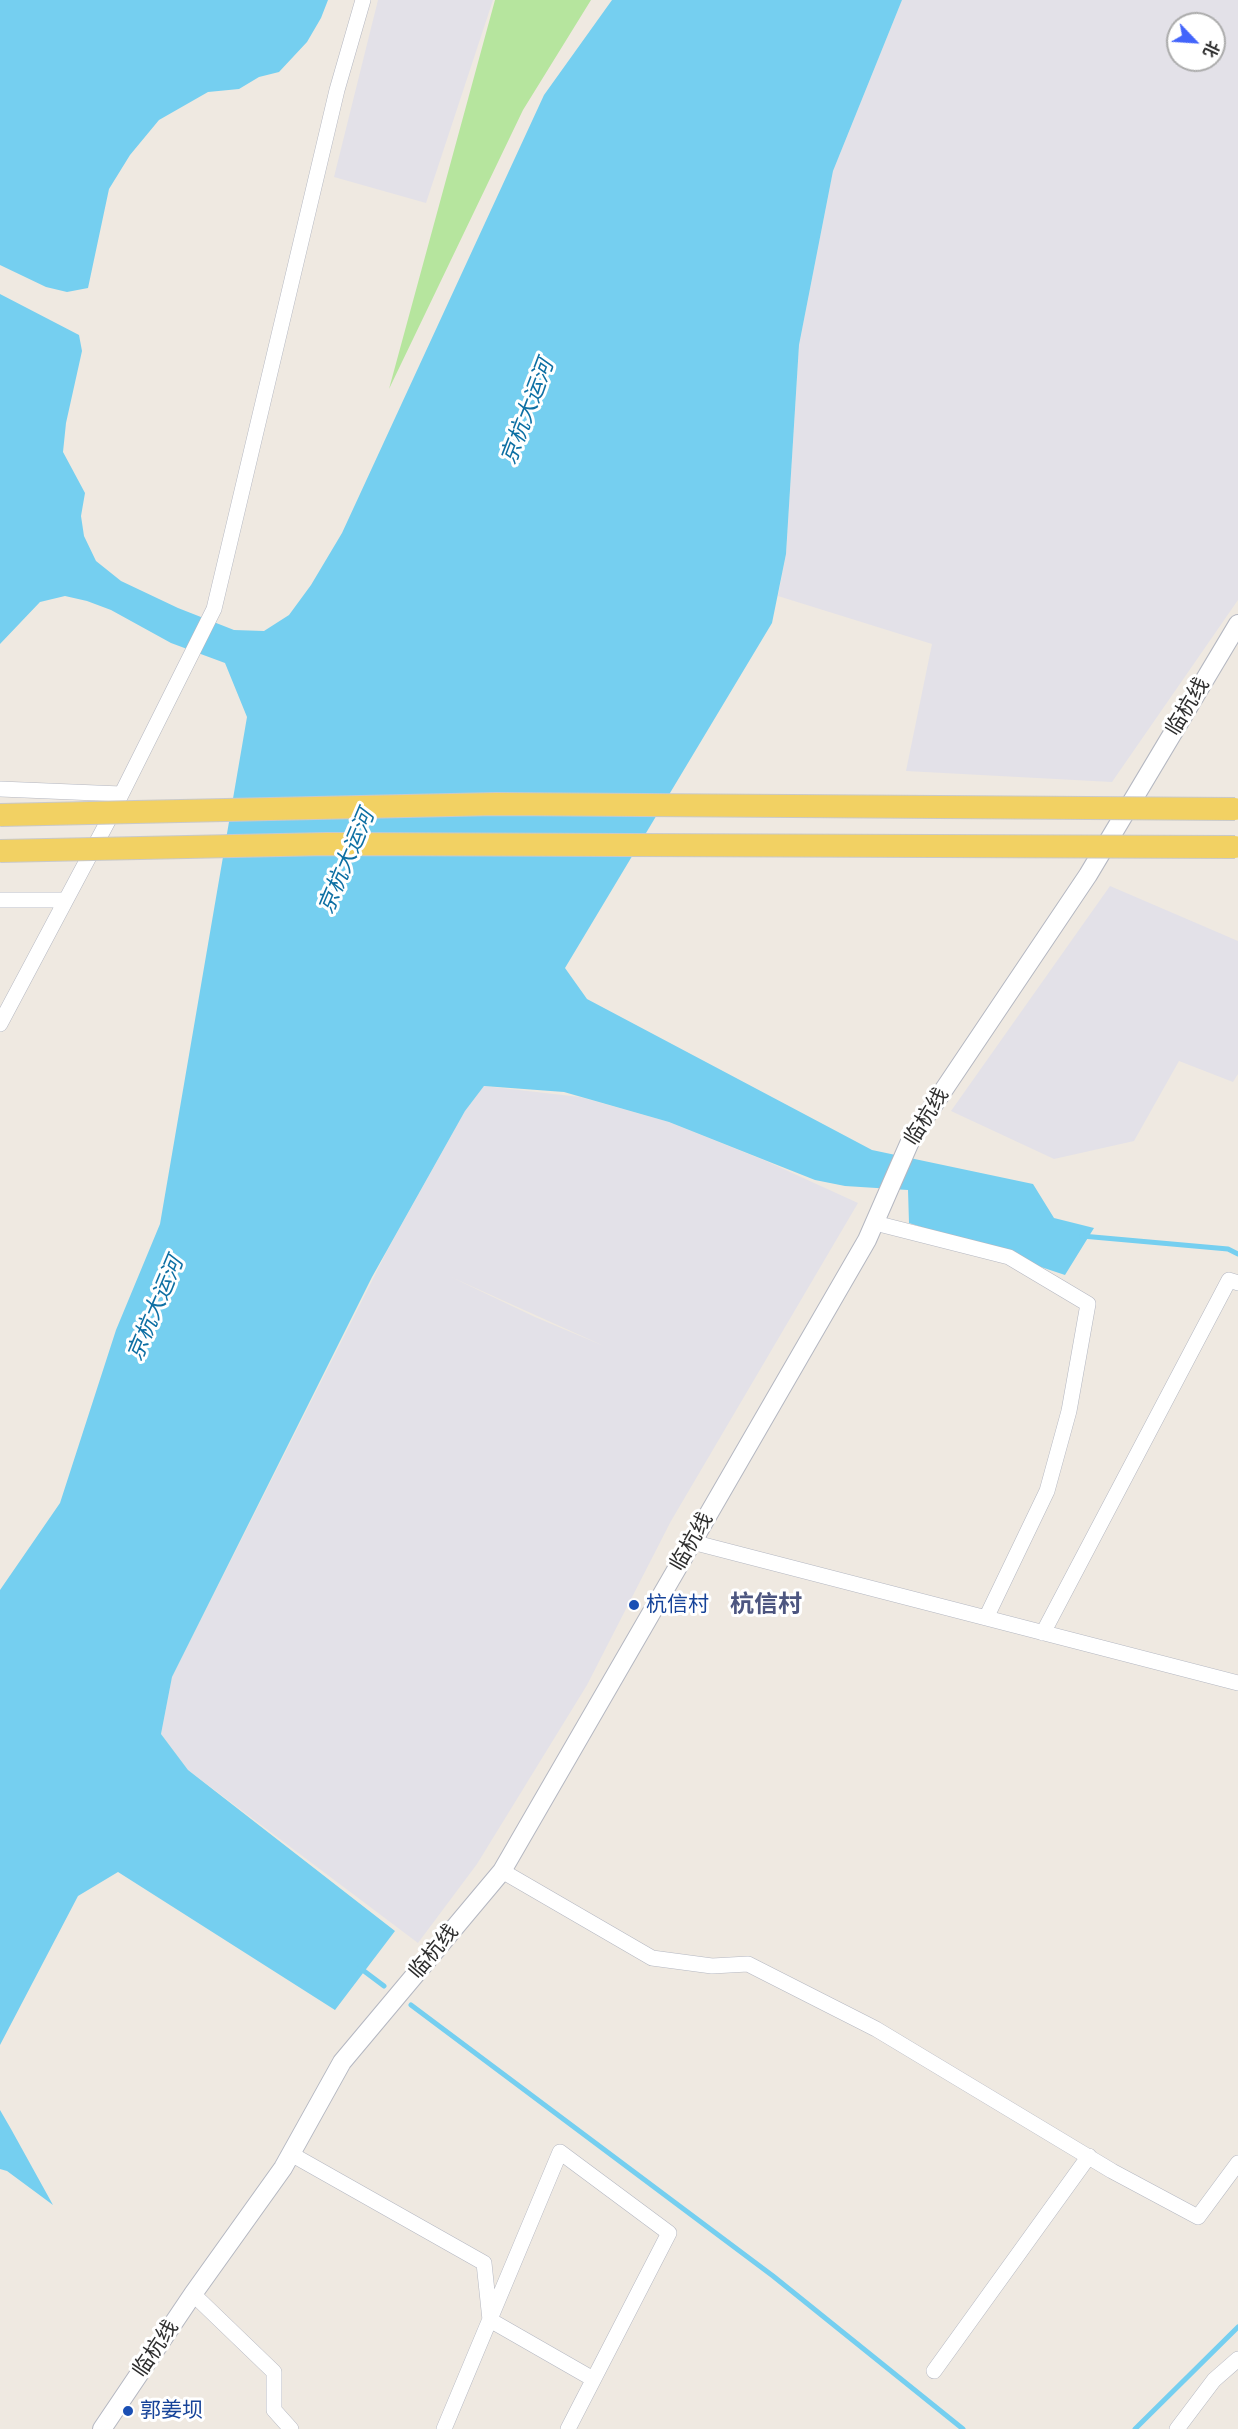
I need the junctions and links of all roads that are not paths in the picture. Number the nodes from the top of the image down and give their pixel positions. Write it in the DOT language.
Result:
graph roads {
  1 [pos="363,0"];
  2 [pos="1238,624"];
  3 [pos="0,789"];
  4 [pos="121,794"];
  5 [pos="1235,809"];
  6 [pos="0,815"];
  7 [pos="1234,847"];
  8 [pos="0,851"];
  9 [pos="0,900"];
  10 [pos="66,900"];
  11 [pos="0,1024"];
  12 [pos="874,1223"];
  13 [pos="1238,1283"];
  14 [pos="692,1542"];
  15 [pos="986,1618"];
  16 [pos="1043,1633"];
  17 [pos="1238,1683"];
  18 [pos="502,1871"];
  19 [pos="291,2154"];
  20 [pos="1089,2156"];
  21 [pos="1238,2163"];
  22 [pos="193,2294"];
  23 [pos="490,2320"];
  24 [pos="1238,2359"];
  25 [pos="934,2371"];
  26 [pos="593,2379"];
  27 [pos="102,2429"];
  28 [pos="291,2429"];
  29 [pos="444,2429"];
  30 [pos="568,2429"];
  31 [pos="1177,2429"];
  1 -- 4 [label="street"];
  2 -- 12 [label="street, 临杭线"];
  3 -- 4 [label="street"];
  4 -- 10 [label="street"];
  5 -- 6 [label="main road, bridge"];
  7 -- 8 [label="main road, bridge"];
  9 -- 10 [label="street"];
  10 -- 11 [label="street"];
  12 -- 14 [label="street, 临杭线"];
  12 -- 15 [label="street"];
  13 -- 16 [label="street"];
  14 -- 15 [label="street"];
  14 -- 18 [label="street, 临杭线"];
  15 -- 16 [label="street"];
  16 -- 17 [label="street"];
  18 -- 19 [label="street, 临杭线"];
  18 -- 20 [label="street"];
  19 -- 22 [label="street, 临杭线"];
  19 -- 23 [label="street"];
  20 -- 21 [label="street"];
  20 -- 25 [label="street"];
  22 -- 27 [label="street, 临杭线"];
  22 -- 28 [label="street"];
  23 -- 26 [label="street"];
  23 -- 26 [label="street"];
  23 -- 29 [label="street"];
  24 -- 31 [label="street"];
  26 -- 30 [label="street"];
}
